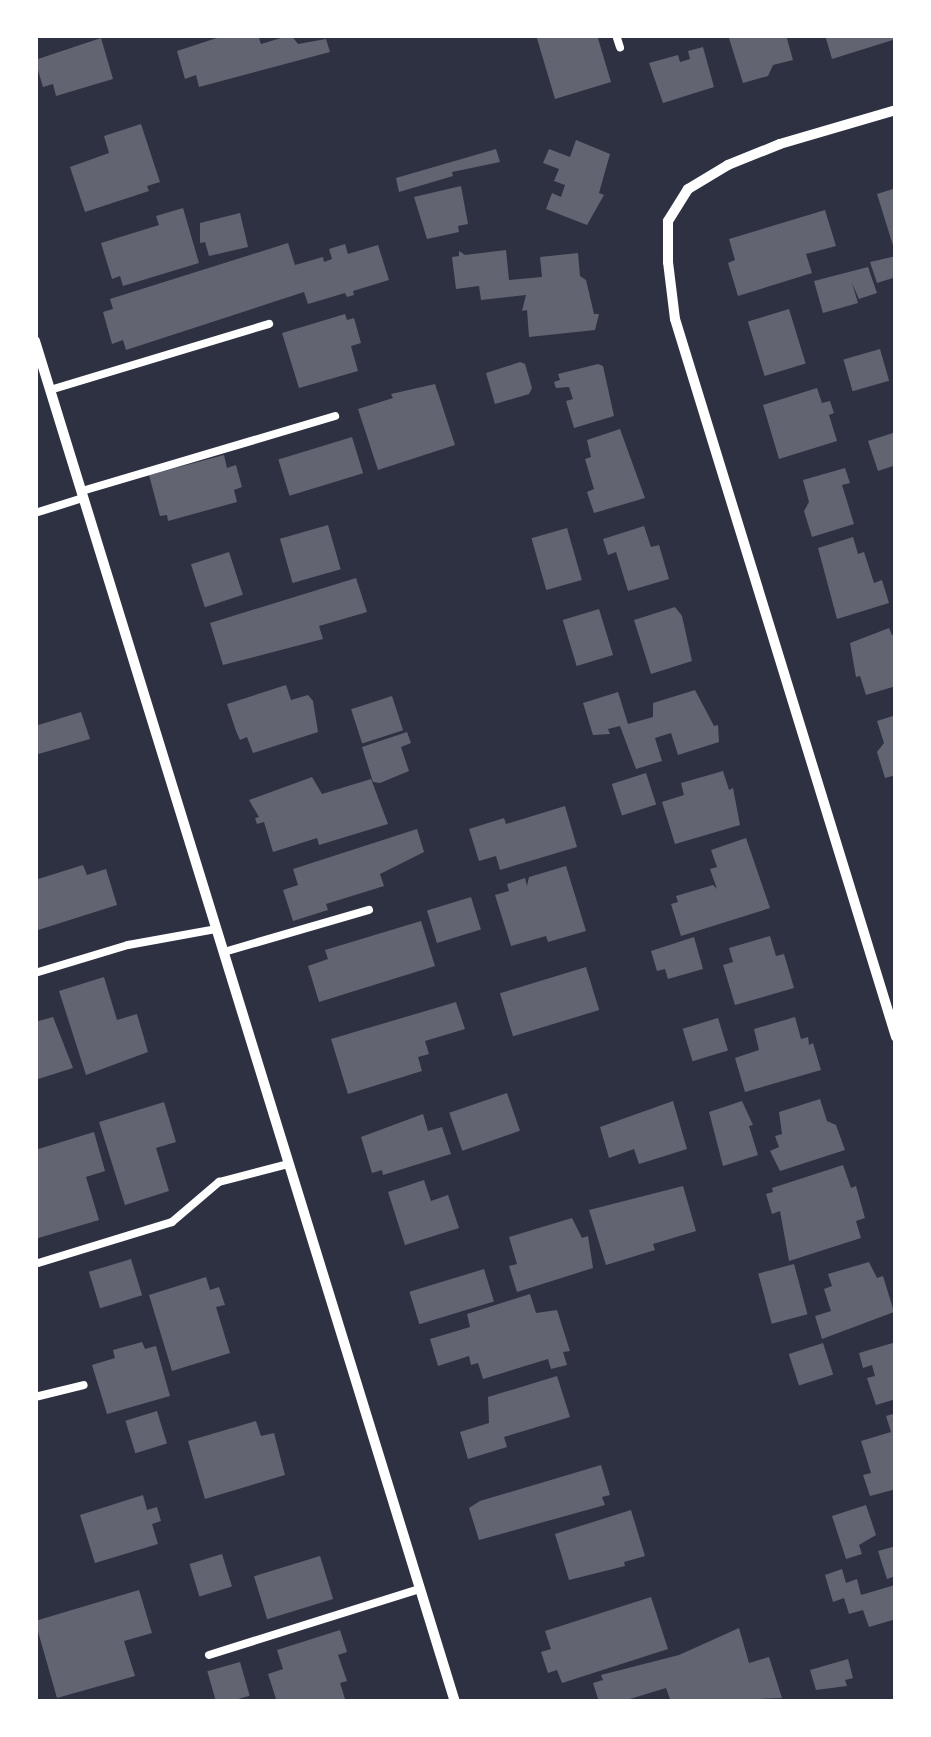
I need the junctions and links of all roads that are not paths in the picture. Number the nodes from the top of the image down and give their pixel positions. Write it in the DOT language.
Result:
graph roads {
  1 [pos="616,35"];
  2 [pos="620,47"];
  3 [pos="896,110"];
  4 [pos="269,324"];
  5 [pos="35,342"];
  6 [pos="50,390"];
  7 [pos="335,416"];
  8 [pos="82,494"];
  9 [pos="35,513"];
  10 [pos="369,910"];
  11 [pos="216,929"];
  12 [pos="224,952"];
  13 [pos="35,973"];
  14 [pos="896,1037"];
  15 [pos="288,1164"];
  16 [pos="35,1264"];
  17 [pos="84,1384"];
  18 [pos="35,1397"];
  19 [pos="420,1588"];
  20 [pos="209,1655"];
  21 [pos="453,1702"];
  1 -- 2 [label="lane"];
  3 -- 14 [label="street"];
  4 -- 6 [label="lane"];
  5 -- 6 [label="street"];
  6 -- 8 [label="street"];
  7 -- 8 [label="lane"];
  8 -- 9 [label="lane"];
  8 -- 11 [label="street"];
  10 -- 12 [label="lane"];
  11 -- 12 [label="street"];
  11 -- 13 [label="lane"];
  12 -- 15 [label="street"];
  15 -- 16 [label="lane"];
  15 -- 19 [label="street"];
  17 -- 18 [label="lane"];
  19 -- 20 [label="lane"];
  19 -- 21 [label="street"];
}
